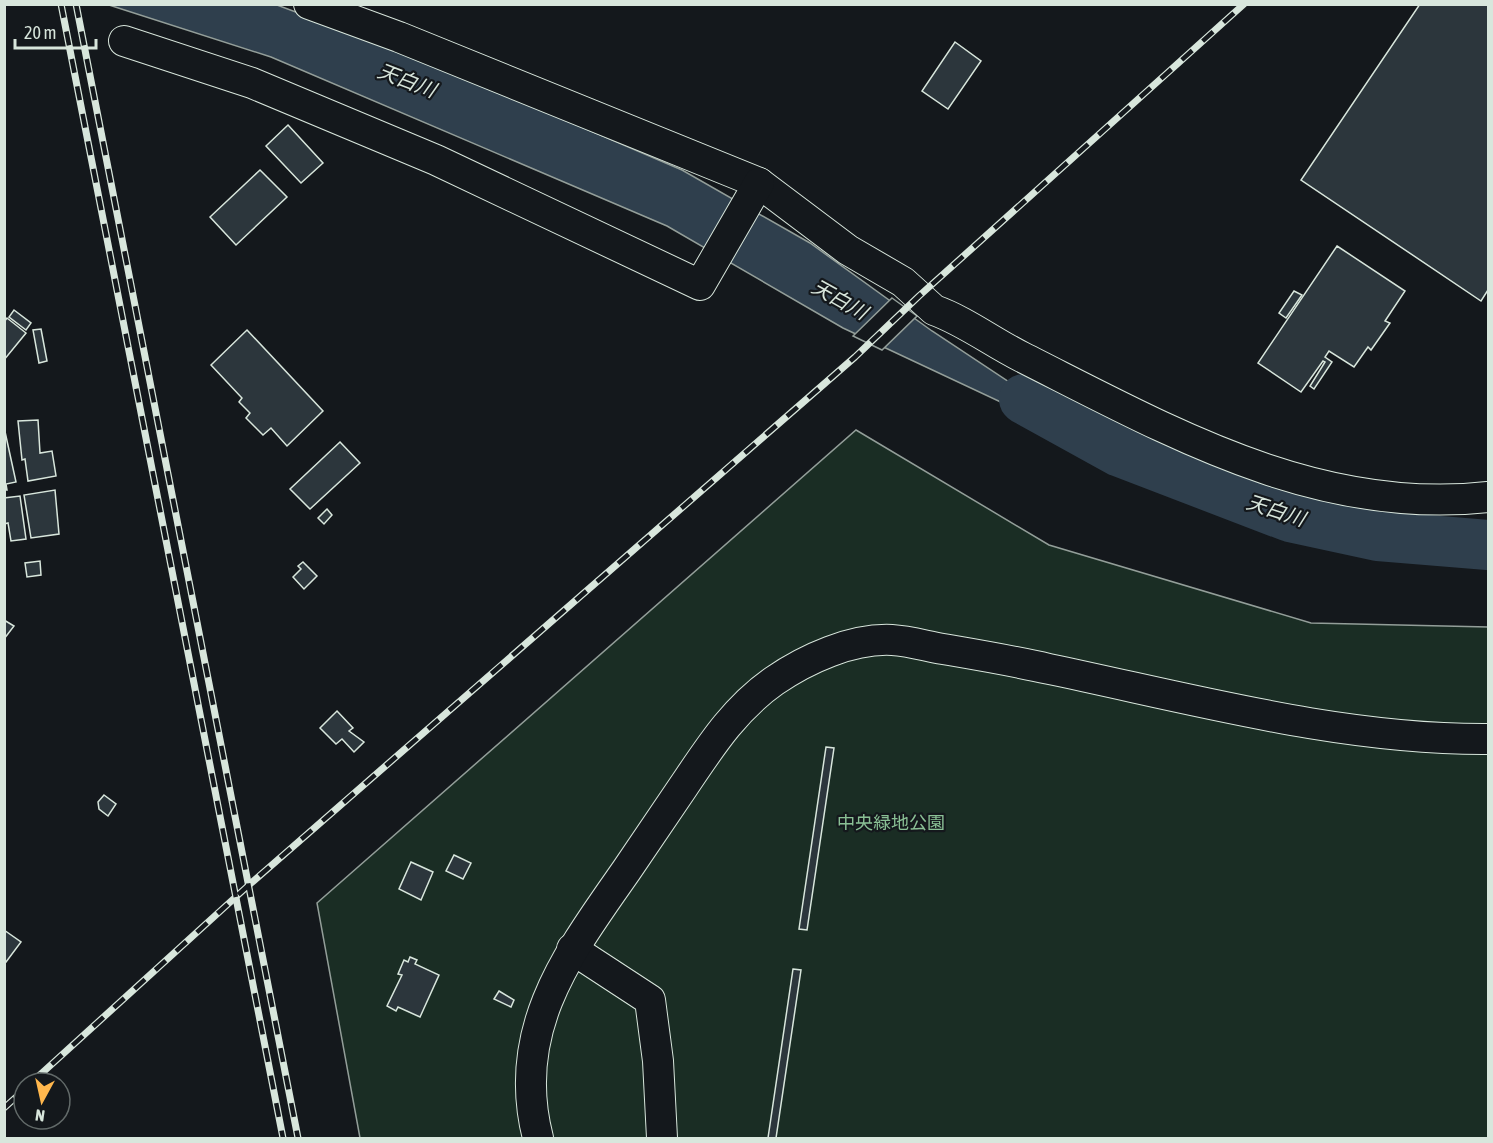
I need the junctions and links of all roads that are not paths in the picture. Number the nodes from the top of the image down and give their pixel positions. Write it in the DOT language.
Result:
graph roads {
  1 [pos="309,4"];
  2 [pos="124,41"];
  3 [pos="756,188"];
  4 [pos="1488,496"];
  5 [pos="1488,739"];
  6 [pos="572,949"];
  7 [pos="538,1138"];
  8 [pos="662,1138"];
  1 -- 3 [label="street"];
  2 -- 3 [label="street"];
  3 -- 4 [label="street"];
  5 -- 6 [label="street"];
  6 -- 7 [label="street"];
  6 -- 8 [label="street"];
}
